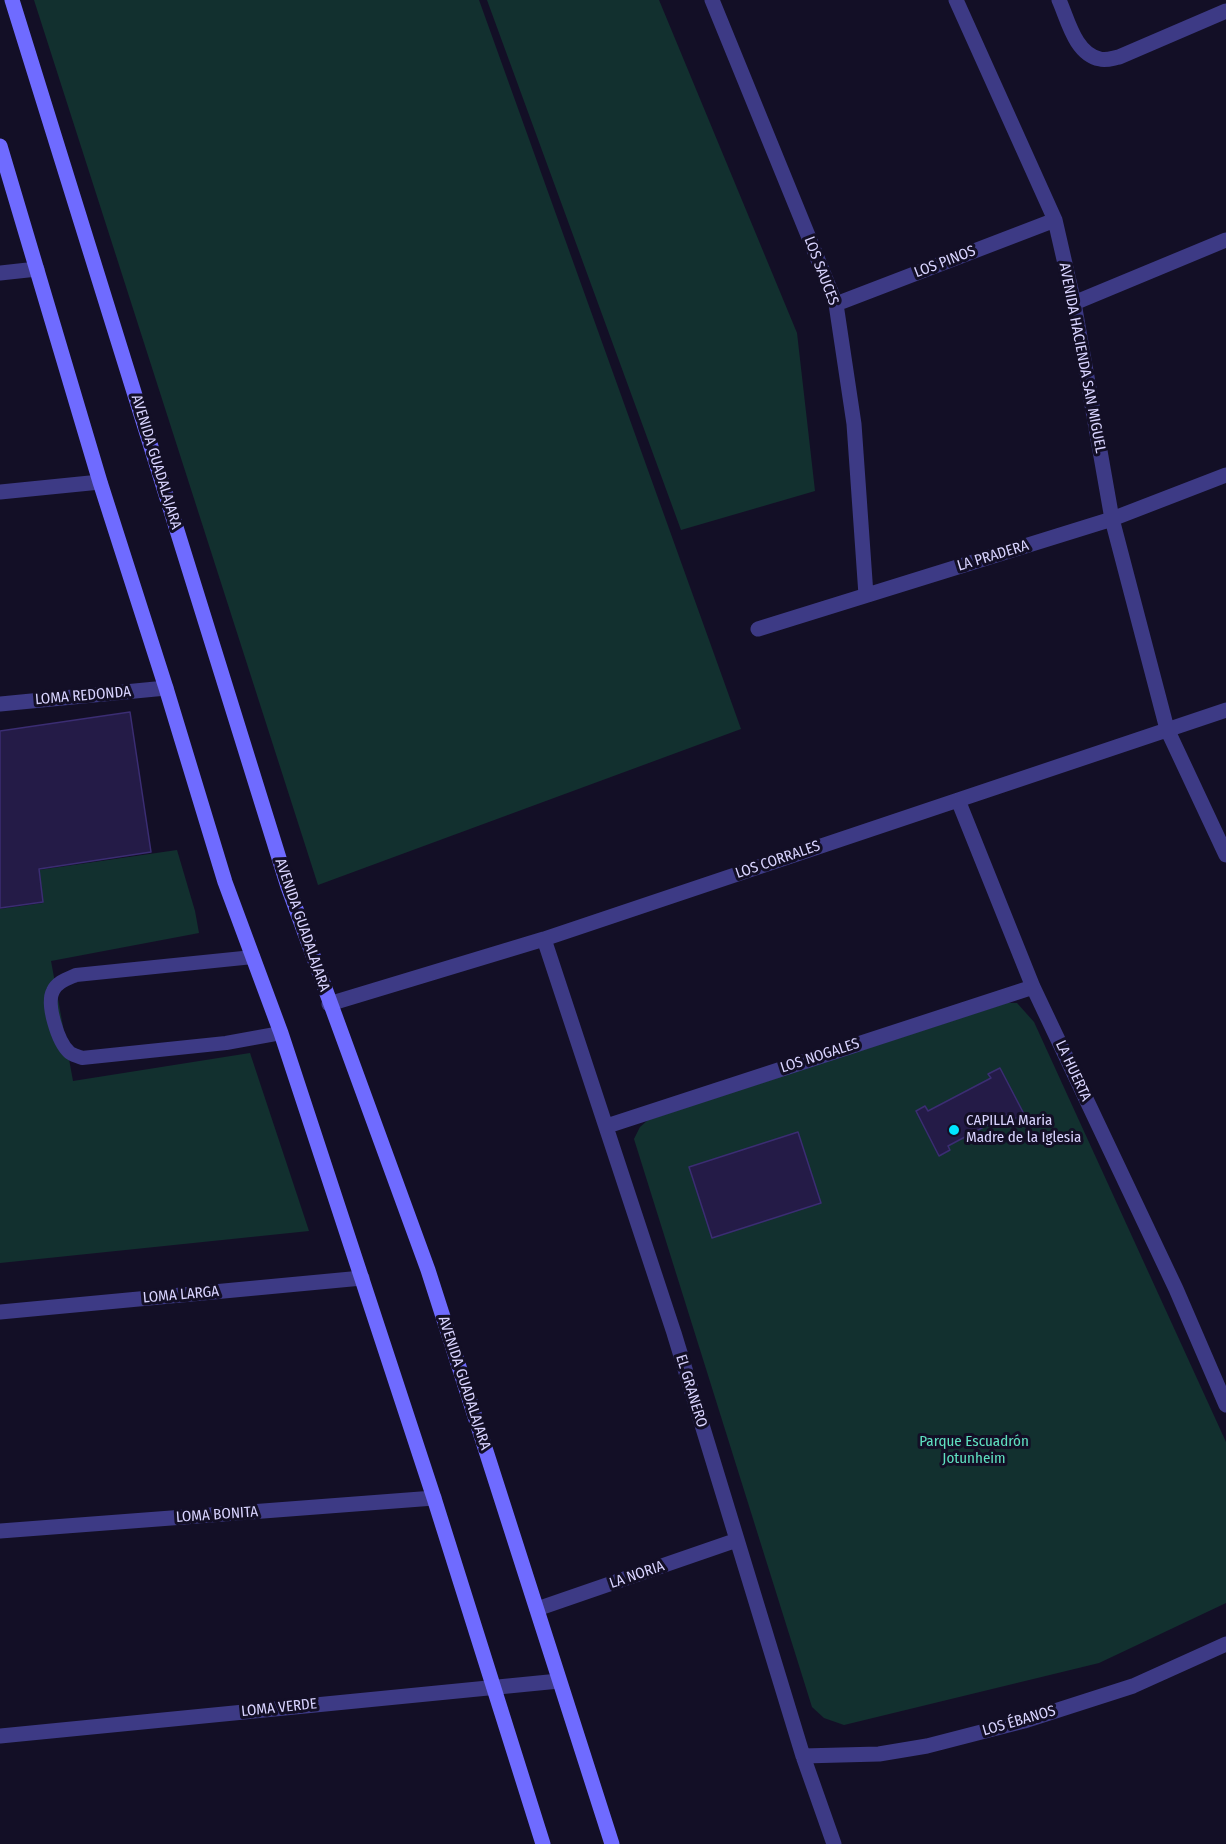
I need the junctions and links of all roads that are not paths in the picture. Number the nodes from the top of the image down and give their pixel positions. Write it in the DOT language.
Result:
graph roads {
  1 [pos="12,0"];
  2 [pos="712,0"];
  3 [pos="956,0"];
  4 [pos="1059,0"];
  5 [pos="1226,11"];
  6 [pos="0,146"];
  7 [pos="1055,220"];
  8 [pos="1226,240"];
  9 [pos="37,269"];
  10 [pos="0,273"];
  11 [pos="1074,303"];
  12 [pos="836,304"];
  13 [pos="1226,475"];
  14 [pos="100,482"];
  15 [pos="0,492"];
  16 [pos="1112,519"];
  17 [pos="866,595"];
  18 [pos="758,629"];
  19 [pos="166,688"];
  20 [pos="0,704"];
  21 [pos="1226,711"];
  22 [pos="1167,729"];
  23 [pos="958,800"];
  24 [pos="1226,855"];
  25 [pos="544,939"];
  26 [pos="253,957"];
  27 [pos="1034,987"];
  28 [pos="329,1004"];
  29 [pos="281,1033"];
  30 [pos="607,1126"];
  31 [pos="362,1278"];
  32 [pos="0,1312"];
  33 [pos="1226,1404"];
  34 [pos="434,1498"];
  35 [pos="0,1531"];
  36 [pos="737,1540"];
  37 [pos="537,1609"];
  38 [pos="1226,1644"];
  39 [pos="559,1681"];
  40 [pos="495,1686"];
  41 [pos="0,1736"];
  42 [pos="802,1756"];
  43 [pos="543,1844"];
  44 [pos="612,1844"];
  45 [pos="834,1844"];
  1 -- 28 [label="main road, AVENIDA GUADALAJARA"];
  2 -- 12 [label="street, LOS SAUCES"];
  3 -- 7 [label="street, AVENIDA HACIENDA SAN MIGUEL"];
  4 -- 5 [label="street"];
  6 -- 9 [label="main road"];
  7 -- 11 [label="street, AVENIDA HACIENDA SAN MIGUEL"];
  7 -- 12 [label="street, LOS PINOS"];
  8 -- 11 [label="street"];
  9 -- 10 [label="street"];
  9 -- 14 [label="main road"];
  11 -- 16 [label="street, AVENIDA HACIENDA SAN MIGUEL"];
  12 -- 17 [label="street, LOS SAUCES"];
  13 -- 16 [label="street, LA PRADERA"];
  14 -- 15 [label="street"];
  14 -- 19 [label="main road"];
  16 -- 17 [label="street, LA PRADERA"];
  16 -- 22 [label="street, AVENIDA HACIENDA SAN MIGUEL"];
  17 -- 18 [label="street, LA PRADERA"];
  19 -- 20 [label="street, LOMA REDONDA"];
  19 -- 26 [label="main road"];
  21 -- 22 [label="street, LOS CORRALES"];
  22 -- 23 [label="street, LOS CORRALES"];
  22 -- 24 [label="street, AVENIDA HACIENDA SAN MIGUEL"];
  23 -- 25 [label="street, LOS CORRALES"];
  23 -- 27 [label="street, LA HUERTA"];
  25 -- 28 [label="street, LOS CORRALES"];
  25 -- 30 [label="street, EL GRANERO"];
  26 -- 29 [label="main road"];
  26 -- 29 [label="lane"];
  27 -- 30 [label="street, LOS NOGALES"];
  27 -- 33 [label="street, LA HUERTA"];
  28 -- 37 [label="main road, AVENIDA GUADALAJARA"];
  29 -- 31 [label="main road"];
  30 -- 36 [label="street, EL GRANERO"];
  31 -- 32 [label="street, LOMA LARGA"];
  31 -- 34 [label="main road"];
  34 -- 35 [label="street, LOMA BONITA"];
  34 -- 40 [label="main road"];
  36 -- 37 [label="street, LA NORIA"];
  36 -- 42 [label="street, EL GRANERO"];
  37 -- 39 [label="main road, AVENIDA GUADALAJARA"];
  38 -- 42 [label="street, LOS ÉBANOS"];
  39 -- 40 [label="street, LOMA VERDE"];
  39 -- 44 [label="main road, AVENIDA GUADALAJARA"];
  40 -- 41 [label="street, LOMA VERDE"];
  40 -- 43 [label="main road"];
  42 -- 45 [label="street, EL GRANERO"];
}
